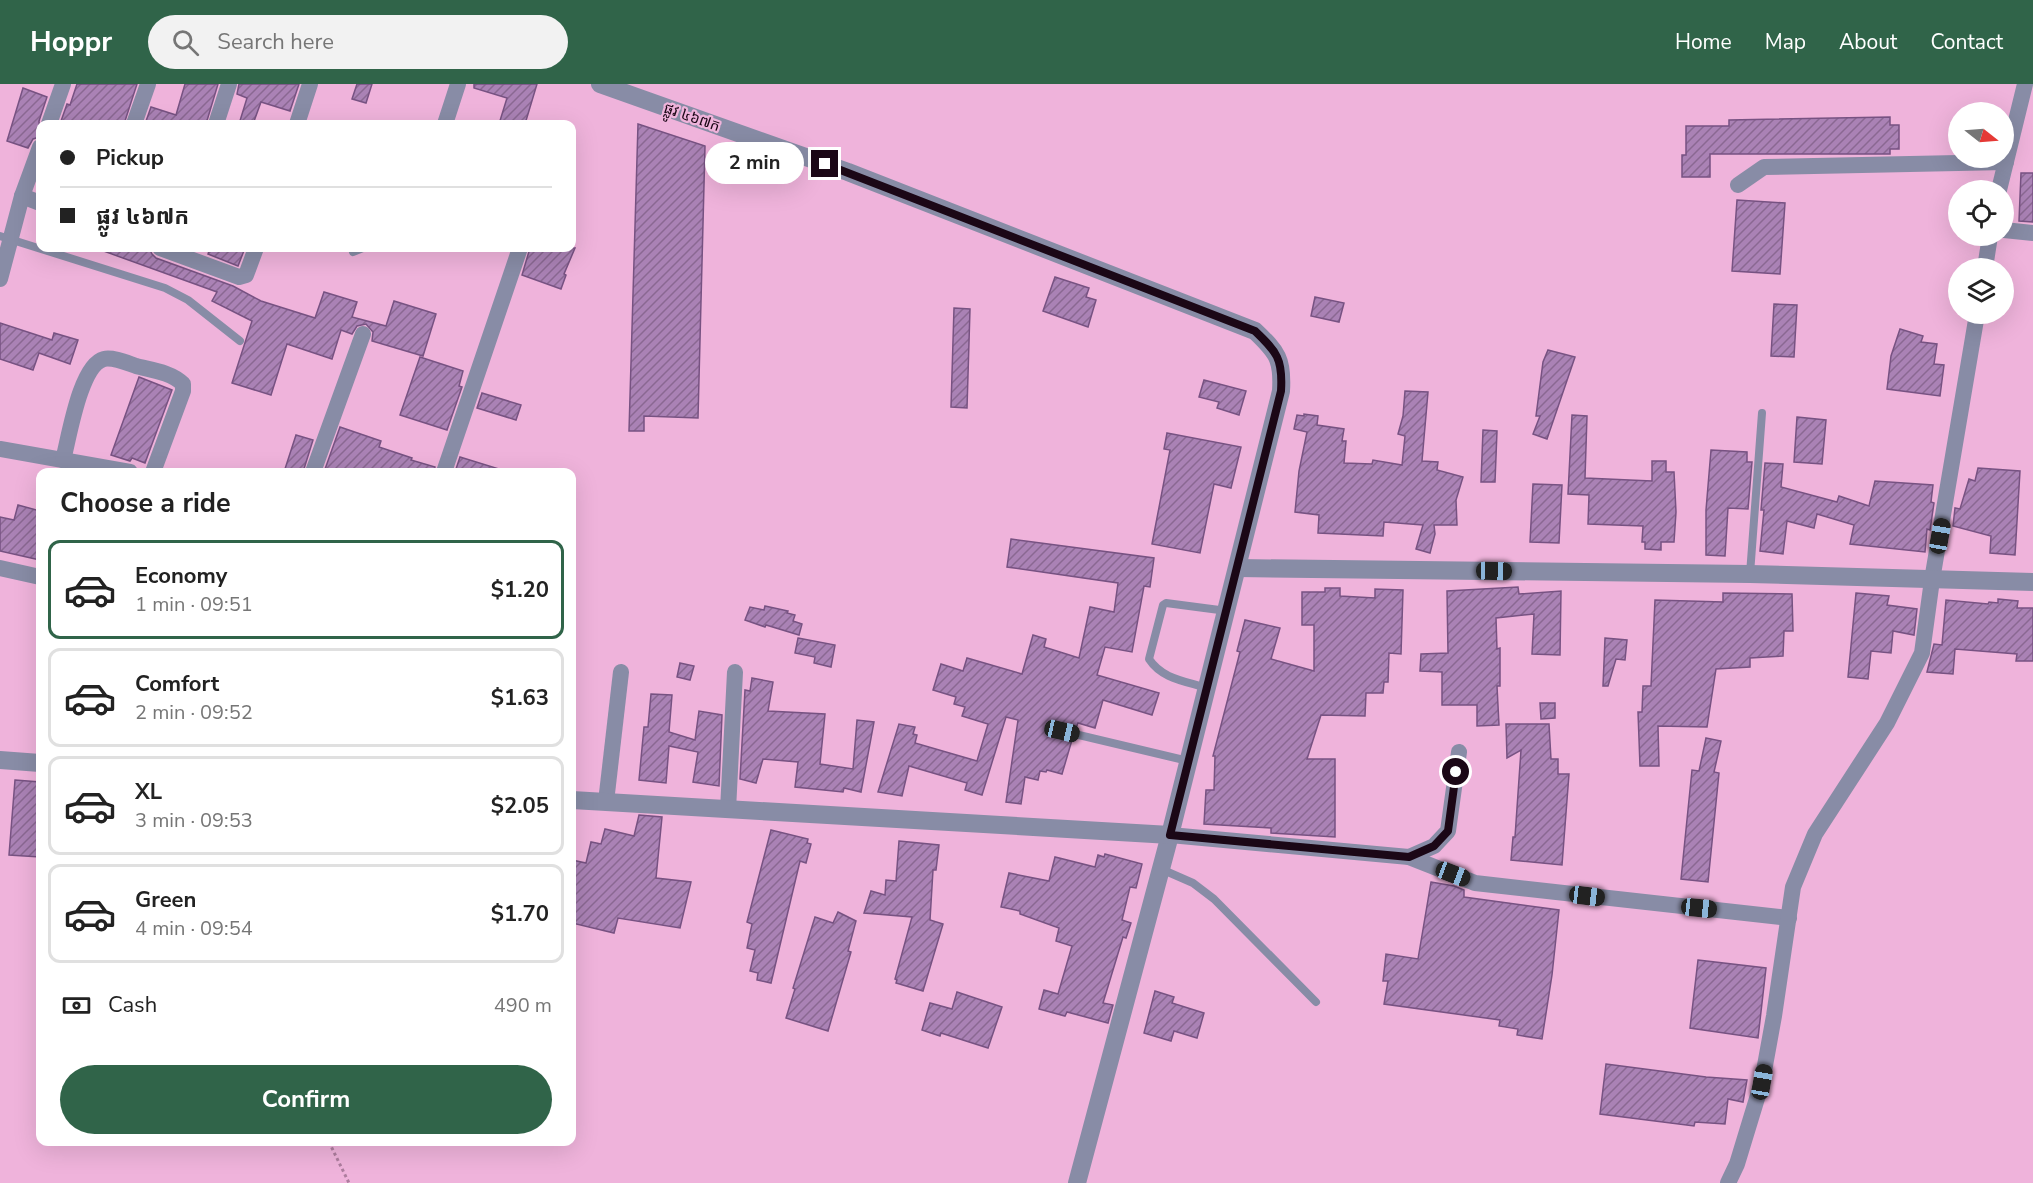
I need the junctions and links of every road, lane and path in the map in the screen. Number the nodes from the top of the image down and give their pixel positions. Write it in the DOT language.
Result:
graph roads {
  1 [pos="63,84"];
  2 [pos="148,84"];
  3 [pos="229,84"];
  4 [pos="310,84"];
  5 [pos="458,84"];
  6 [pos="600,84"];
  7 [pos="2025,84"];
  8 [pos="2026,106"];
  9 [pos="50,120"];
  10 [pos="135,120"];
  11 [pos="217,120"];
  12 [pos="298,120"];
  13 [pos="446,120"];
  14 [pos="2014,140"];
  15 [pos="36,158"];
  16 [pos="1948,163"];
  17 [pos="1738,185"];
  18 [pos="22,196"];
  19 [pos="36,201"];
  20 [pos="2014,231"];
  21 [pos="2033,232"];
  22 [pos="5,238"];
  23 [pos="36,248"];
  24 [pos="50,252"];
  25 [pos="175,252"];
  26 [pos="255,252"];
  27 [pos="519,252"];
  28 [pos="0,279"];
  29 [pos="1975,324"];
  30 [pos="363,334"];
  31 [pos="240,341"];
  32 [pos="1762,413"];
  33 [pos="0,449"];
  34 [pos="63,460"];
  35 [pos="108,468"];
  36 [pos="154,468"];
  37 [pos="314,468"];
  38 [pos="445,468"];
  39 [pos="0,568"];
  40 [pos="1238,568"];
  41 [pos="1750,574"];
  42 [pos="36,576"];
  43 [pos="1932,580"];
  44 [pos="2033,582"];
  45 [pos="1227,611"];
  46 [pos="621,672"];
  47 [pos="735,672"];
  48 [pos="1207,688"];
  49 [pos="1062,731"];
  50 [pos="1459,752"];
  51 [pos="0,760"];
  52 [pos="1189,761"];
  53 [pos="36,763"];
  54 [pos="576,800"];
  55 [pos="606,802"];
  56 [pos="728,810"];
  57 [pos="1170,835"];
  58 [pos="1409,857"];
  59 [pos="1161,869"];
  60 [pos="1789,918"];
  61 [pos="1316,1002"];
  62 [pos="331,1146"];
  63 [pos="349,1183"];
  64 [pos="1077,1183"];
  65 [pos="1728,1183"];
  1 -- 9 [label="street"];
  2 -- 10 [label="street"];
  3 -- 11 [label="street"];
  4 -- 12 [label="street"];
  5 -- 13 [label="street"];
  6 -- 40 [label="street, ផ្លូវ ៤៦៧ក"];
  7 -- 8 [label="street"];
  8 -- 14 [label="street"];
  15 -- 18 [label="street"];
  16 -- 17 [label="street"];
  18 -- 19 [label="street"];
  18 -- 22 [label="street"];
  20 -- 21 [label="street"];
  22 -- 23 [label="lane"];
  22 -- 28 [label="street"];
  24 -- 31 [label="lane"];
  25 -- 26 [label="street"];
  27 -- 38 [label="street"];
  29 -- 43 [label="street"];
  30 -- 37 [label="street"];
  32 -- 41 [label="lane"];
  33 -- 34 [label="street"];
  34 -- 35 [label="street"];
  34 -- 36 [label="street"];
  39 -- 42 [label="street"];
  40 -- 41 [label="street"];
  40 -- 45 [label="street, ផ្លូវ ៤៦៧ក"];
  41 -- 43 [label="street"];
  43 -- 44 [label="street"];
  43 -- 60 [label="street"];
  45 -- 48 [label="street, ផ្លូវ ៤៦៧ក"];
  45 -- 48 [label="lane"];
  46 -- 55 [label="street"];
  47 -- 56 [label="street"];
  48 -- 52 [label="street, ផ្លូវ ៤៦៧ក"];
  49 -- 52 [label="lane"];
  50 -- 58 [label="street"];
  51 -- 53 [label="street"];
  52 -- 57 [label="street, ផ្លូវ ៤៦៧ក"];
  54 -- 55 [label="street"];
  55 -- 56 [label="street"];
  56 -- 57 [label="street"];
  57 -- 58 [label="street"];
  57 -- 59 [label="street, ផ្លូវ ៤៦៧ក"];
  58 -- 60 [label="street"];
  59 -- 61 [label="lane"];
  59 -- 64 [label="street, ផ្លូវ ៤៦៧ក"];
  60 -- 65 [label="street"];
  62 -- 63 [label="path"];
}
